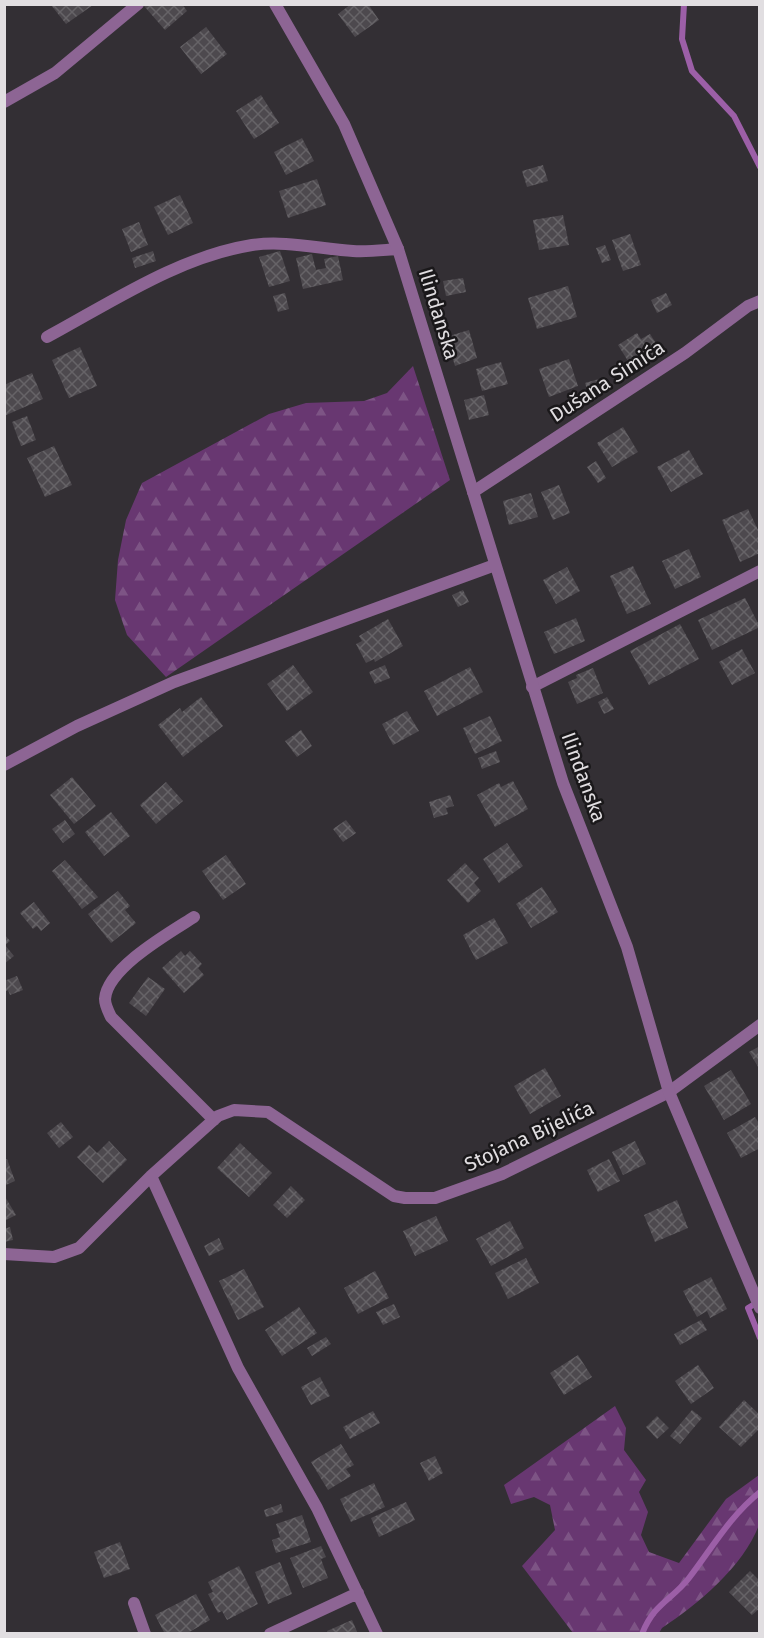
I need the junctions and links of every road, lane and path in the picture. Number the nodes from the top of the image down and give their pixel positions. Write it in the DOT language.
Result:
graph roads {
  1 [pos="138,4"];
  2 [pos="275,4"];
  3 [pos="4,102"];
  4 [pos="398,249"];
  5 [pos="759,301"];
  6 [pos="47,337"];
  7 [pos="473,492"];
  8 [pos="495,565"];
  9 [pos="759,571"];
  10 [pos="532,687"];
  11 [pos="4,765"];
  12 [pos="194,917"];
  13 [pos="759,1026"];
  14 [pos="669,1092"];
  15 [pos="214,1120"];
  16 [pos="151,1176"];
  17 [pos="4,1254"];
  18 [pos="759,1308"];
  19 [pos="358,1593"];
  20 [pos="134,1603"];
  21 [pos="145,1634"];
  22 [pos="270,1634"];
  23 [pos="377,1634"];
  1 -- 3 [label="street"];
  2 -- 4 [label="street, Ilindanska"];
  4 -- 6 [label="street"];
  4 -- 7 [label="street, Ilindanska"];
  5 -- 7 [label="street, Dušana Simića"];
  7 -- 8 [label="street, Ilindanska"];
  8 -- 10 [label="street, Ilindanska"];
  8 -- 11 [label="street"];
  9 -- 10 [label="street"];
  10 -- 14 [label="street, Ilindanska"];
  12 -- 15 [label="street"];
  13 -- 14 [label="street, Stojana Bijelića"];
  14 -- 15 [label="street, Stojana Bijelića"];
  14 -- 18 [label="street, Ilindanska"];
  15 -- 16 [label="street, Stojana Bijelića"];
  16 -- 17 [label="street, Stojana Bijelića"];
  16 -- 19 [label="street"];
  19 -- 22 [label="street"];
  19 -- 23 [label="street"];
  20 -- 21 [label="street"];
}
